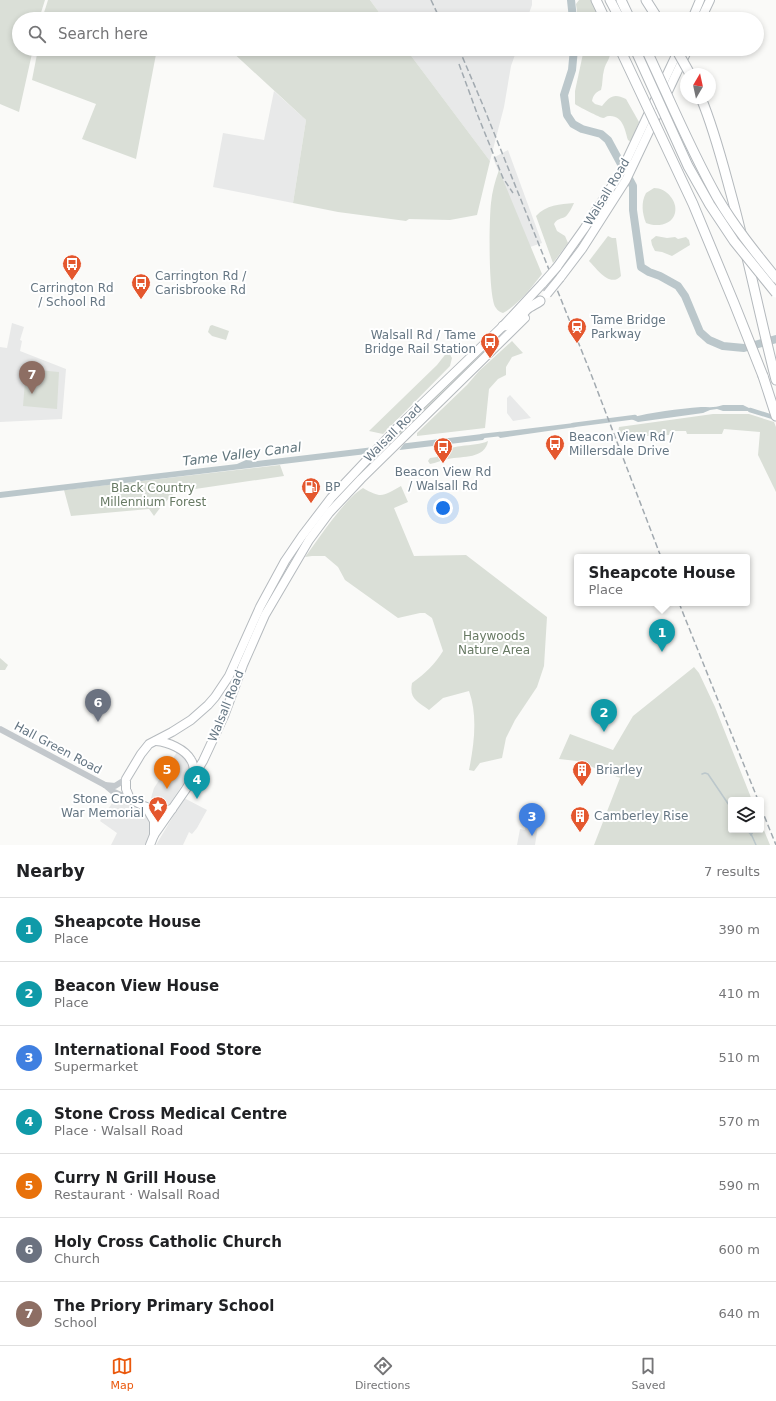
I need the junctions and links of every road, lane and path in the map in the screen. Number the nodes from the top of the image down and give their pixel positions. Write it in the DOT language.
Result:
graph roads {
  1 [pos="596,0"];
  2 [pos="610,0"];
  3 [pos="621,0"];
  4 [pos="646,0"];
  5 [pos="700,0"];
  6 [pos="710,0"];
  7 [pos="602,12"];
  8 [pos="616,12"];
  9 [pos="627,12"];
  10 [pos="654,12"];
  11 [pos="695,12"];
  12 [pos="704,12"];
  13 [pos="623,56"];
  14 [pos="638,56"];
  15 [pos="649,56"];
  16 [pos="675,56"];
  17 [pos="681,56"];
  18 [pos="685,56"];
  19 [pos="687,68"];
  20 [pos="703,104"];
  21 [pos="776,278"];
  22 [pos="776,293"];
  23 [pos="544,298"];
  24 [pos="503,326"];
  25 [pos="510,333"];
  26 [pos="776,379"];
  27 [pos="776,416"];
  28 [pos="366,473"];
  29 [pos="328,502"];
  30 [pos="215,697"];
  31 [pos="227,708"];
  32 [pos="0,729"];
  33 [pos="155,740"];
  34 [pos="194,775"];
  35 [pos="126,779"];
  36 [pos="105,785"];
  37 [pos="130,799"];
  38 [pos="146,807"];
  39 [pos="172,809"];
  40 [pos="154,835"];
  41 [pos="150,845"];
  1 -- 7 [label="highway"];
  2 -- 8 [label="highway"];
  3 -- 9 [label="highway"];
  4 -- 10 [label="highway"];
  5 -- 11 [label="main road"];
  6 -- 12 [label="main road"];
  13 -- 27 [label="highway, bridge"];
  14 -- 22 [label="highway, bridge"];
  15 -- 21 [label="highway, bridge"];
  16 -- 24 [label="main road, Walsall Road, bridge"];
  17 -- 19 [label="highway, bridge"];
  18 -- 23 [label="main road, Walsall Road, bridge"];
  20 -- 26 [label="highway, bridge"];
  23 -- 24 [label="highway"];
  23 -- 25 [label="main road, Walsall Road"];
  24 -- 25 [label="highway"];
  24 -- 29 [label="main road, Walsall Road"];
  25 -- 28 [label="main road, Walsall Road"];
  28 -- 29 [label="main road"];
  28 -- 31 [label="main road, Walsall Road"];
  29 -- 30 [label="main road, Walsall Road"];
  30 -- 31 [label="main road"];
  30 -- 33 [label="main road, Walsall Road"];
  31 -- 34 [label="main road, Walsall Road"];
  32 -- 36 [label="street, Hall Green Road"];
  33 -- 34 [label="main road"];
  33 -- 35 [label="main road, Walsall Road"];
  34 -- 39 [label="main road, Walsall Road"];
  35 -- 36 [label="street, Hall Green Road"];
  35 -- 37 [label="main road"];
  36 -- 37 [label="street, Hall Green Road"];
  37 -- 38 [label="main road"];
  38 -- 39 [label="main road"];
  38 -- 40 [label="main road"];
  39 -- 40 [label="main road, Walsall Road"];
  40 -- 41 [label="main road, Walsall Road"];
}
